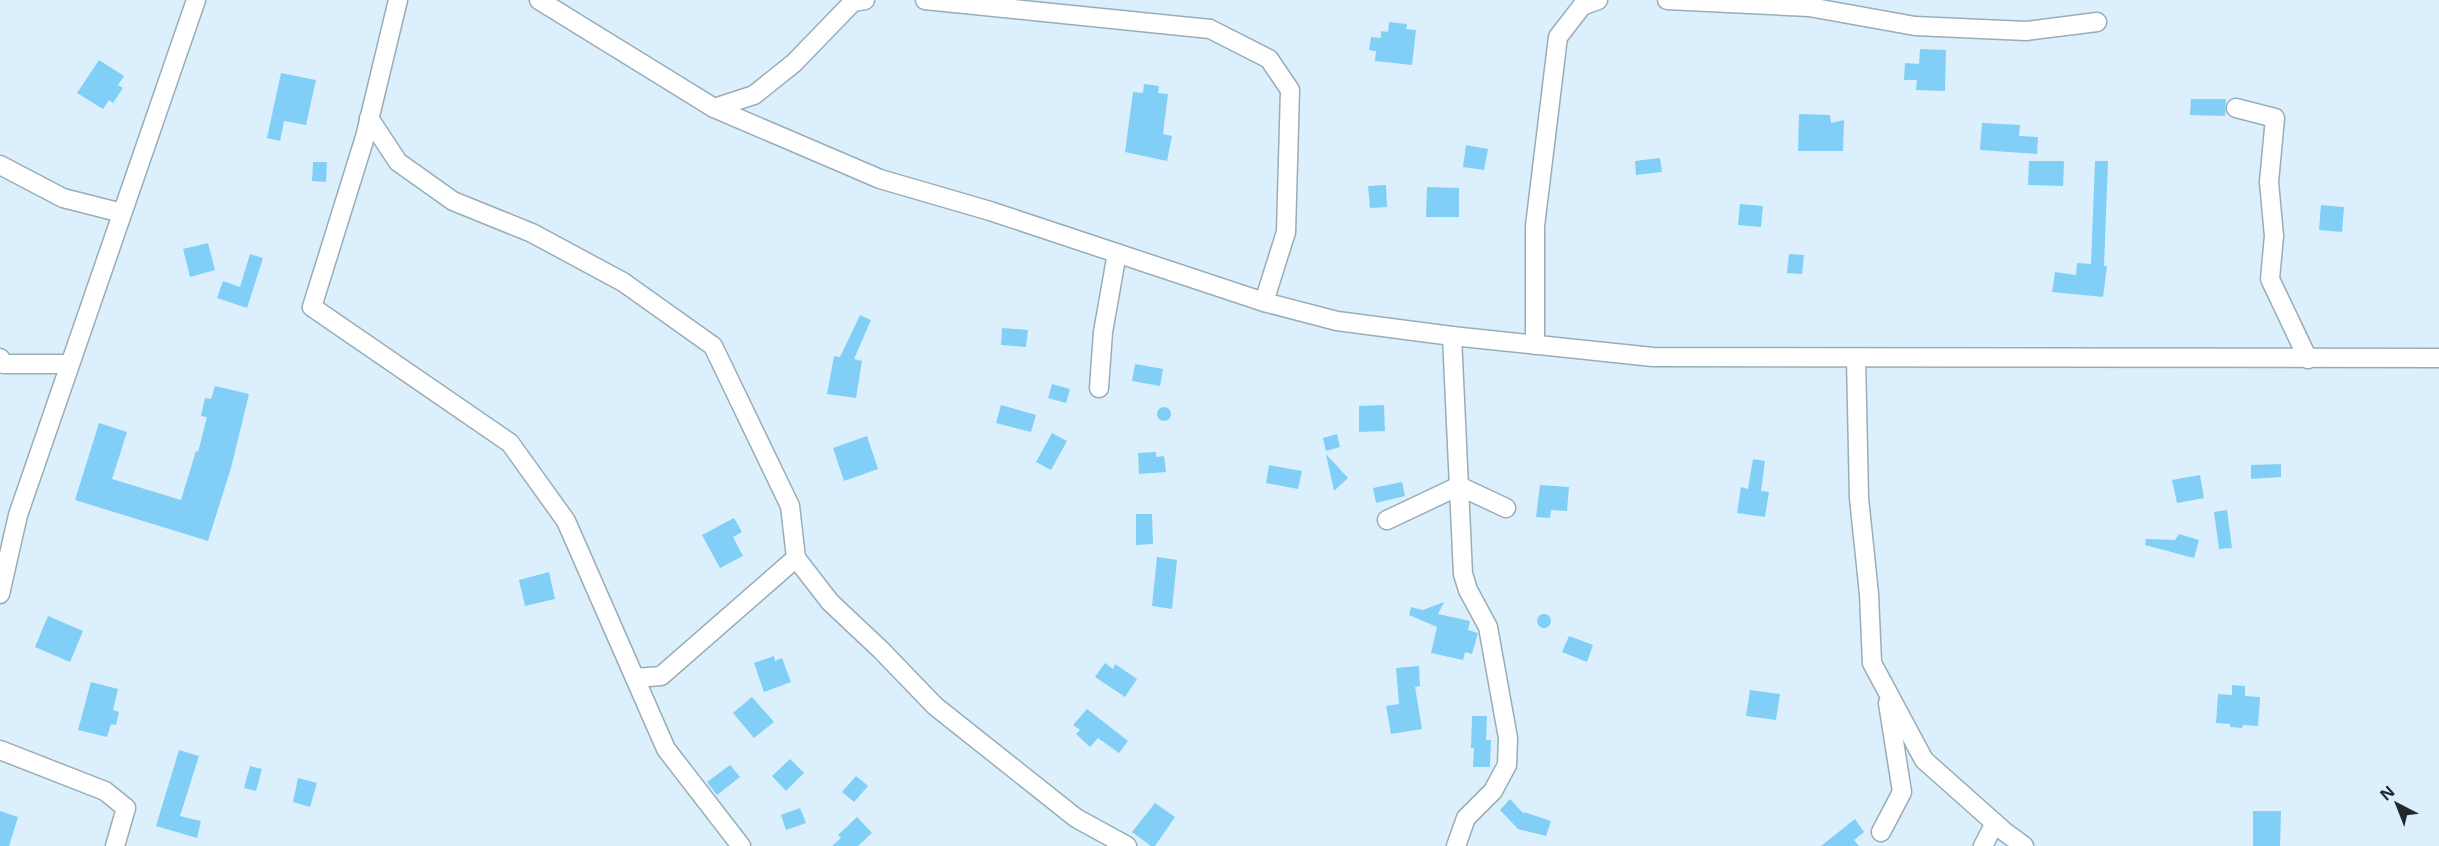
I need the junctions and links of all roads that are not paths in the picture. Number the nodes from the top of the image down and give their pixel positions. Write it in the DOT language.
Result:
graph roads {
  1 [pos="196,0"];
  2 [pos="398,0"];
  3 [pos="539,0"];
  4 [pos="865,0"];
  5 [pos="925,0"];
  6 [pos="1598,0"];
  7 [pos="1667,0"];
  8 [pos="2097,22"];
  9 [pos="714,108"];
  10 [pos="2236,108"];
  11 [pos="369,118"];
  12 [pos="0,165"];
  13 [pos="122,213"];
  14 [pos="1117,253"];
  15 [pos="1264,302"];
  16 [pos="1452,336"];
  17 [pos="1535,345"];
  18 [pos="0,357"];
  19 [pos="1856,358"];
  20 [pos="2439,358"];
  21 [pos="2308,359"];
  22 [pos="70,364"];
  23 [pos="1099,388"];
  24 [pos="1459,486"];
  25 [pos="1506,508"];
  26 [pos="1387,520"];
  27 [pos="796,558"];
  28 [pos="0,594"];
  29 [pos="635,678"];
  30 [pos="1885,687"];
  31 [pos="0,750"];
  32 [pos="1995,824"];
  33 [pos="1881,832"];
  34 [pos="115,846"];
  35 [pos="741,846"];
  36 [pos="1127,846"];
  37 [pos="1456,846"];
  38 [pos="1983,846"];
  39 [pos="2024,846"];
  1 -- 13 [label="street"];
  2 -- 11 [label="street"];
  3 -- 9 [label="street"];
  4 -- 9 [label="street"];
  5 -- 15 [label="street"];
  6 -- 17 [label="street"];
  7 -- 8 [label="street"];
  9 -- 14 [label="street"];
  10 -- 21 [label="street"];
  11 -- 27 [label="street"];
  11 -- 29 [label="street"];
  12 -- 13 [label="street"];
  13 -- 22 [label="street"];
  14 -- 15 [label="street"];
  14 -- 23 [label="street"];
  15 -- 16 [label="street"];
  16 -- 17 [label="street"];
  16 -- 24 [label="street"];
  17 -- 19 [label="street"];
  18 -- 22 [label="street"];
  19 -- 21 [label="street"];
  19 -- 30 [label="street"];
  20 -- 21 [label="street"];
  22 -- 28 [label="street"];
  24 -- 25 [label="street"];
  24 -- 26 [label="street"];
  24 -- 37 [label="street"];
  27 -- 29 [label="street"];
  27 -- 36 [label="street"];
  29 -- 35 [label="street"];
  30 -- 32 [label="street"];
  30 -- 33 [label="street"];
  31 -- 34 [label="street"];
  32 -- 38 [label="street"];
  32 -- 39 [label="street"];
}
